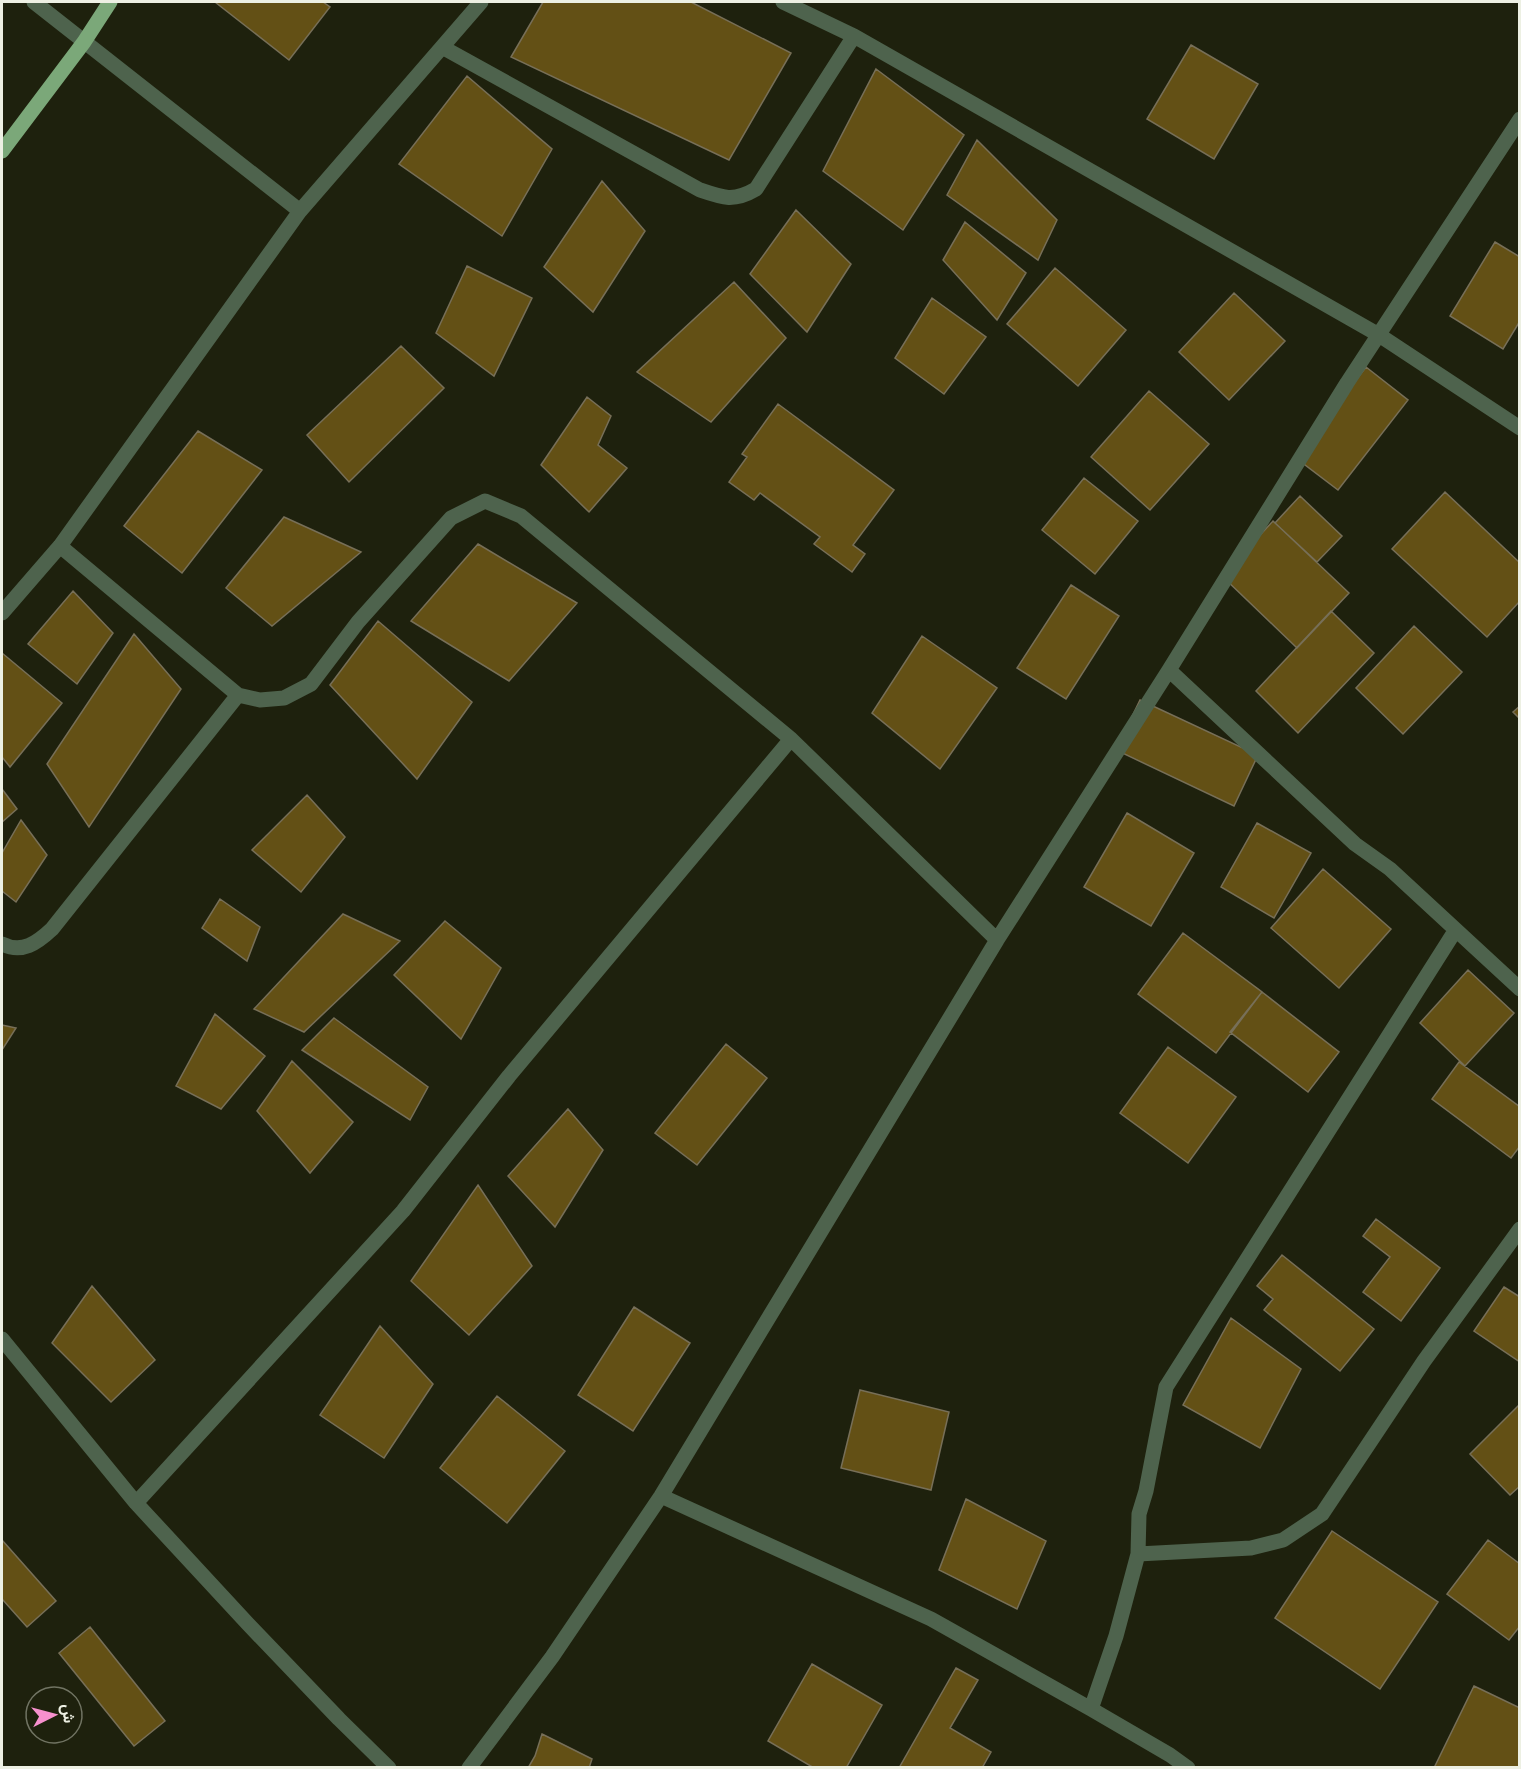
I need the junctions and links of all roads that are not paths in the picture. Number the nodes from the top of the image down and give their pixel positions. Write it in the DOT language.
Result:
graph roads {
  1 [pos="34,2"];
  2 [pos="110,2"];
  3 [pos="481,2"];
  4 [pos="783,2"];
  5 [pos="854,36"];
  6 [pos="84,42"];
  7 [pos="442,47"];
  8 [pos="1520,119"];
  9 [pos="2,151"];
  10 [pos="300,211"];
  11 [pos="1379,335"];
  12 [pos="1520,428"];
  13 [pos="60,546"];
  14 [pos="2,613"];
  15 [pos="1169,670"];
  16 [pos="238,695"];
  17 [pos="791,739"];
  18 [pos="1455,931"];
  19 [pos="997,940"];
  20 [pos="2,944"];
  21 [pos="1520,989"];
  22 [pos="1520,1229"];
  23 [pos="2,1339"];
  24 [pos="661,1496"];
  25 [pos="136,1503"];
  26 [pos="1138,1554"];
  27 [pos="1091,1709"];
  28 [pos="389,1767"];
  29 [pos="469,1767"];
  30 [pos="1188,1767"];
  1 -- 6 [label="street"];
  2 -- 6 [label="main road"];
  3 -- 7 [label="street"];
  4 -- 5 [label="street"];
  5 -- 7 [label="street"];
  5 -- 11 [label="street"];
  6 -- 9 [label="main road"];
  6 -- 10 [label="street"];
  7 -- 10 [label="street"];
  8 -- 11 [label="street"];
  10 -- 13 [label="street"];
  11 -- 12 [label="street"];
  11 -- 15 [label="street"];
  13 -- 14 [label="street"];
  13 -- 16 [label="street"];
  15 -- 18 [label="street"];
  15 -- 19 [label="street"];
  16 -- 17 [label="street"];
  16 -- 20 [label="street"];
  17 -- 19 [label="street"];
  17 -- 25 [label="street"];
  18 -- 21 [label="street"];
  18 -- 26 [label="street"];
  19 -- 24 [label="street"];
  22 -- 26 [label="street"];
  23 -- 25 [label="street"];
  24 -- 27 [label="street"];
  24 -- 29 [label="street"];
  25 -- 28 [label="street"];
  26 -- 27 [label="street"];
  27 -- 30 [label="street"];
}
